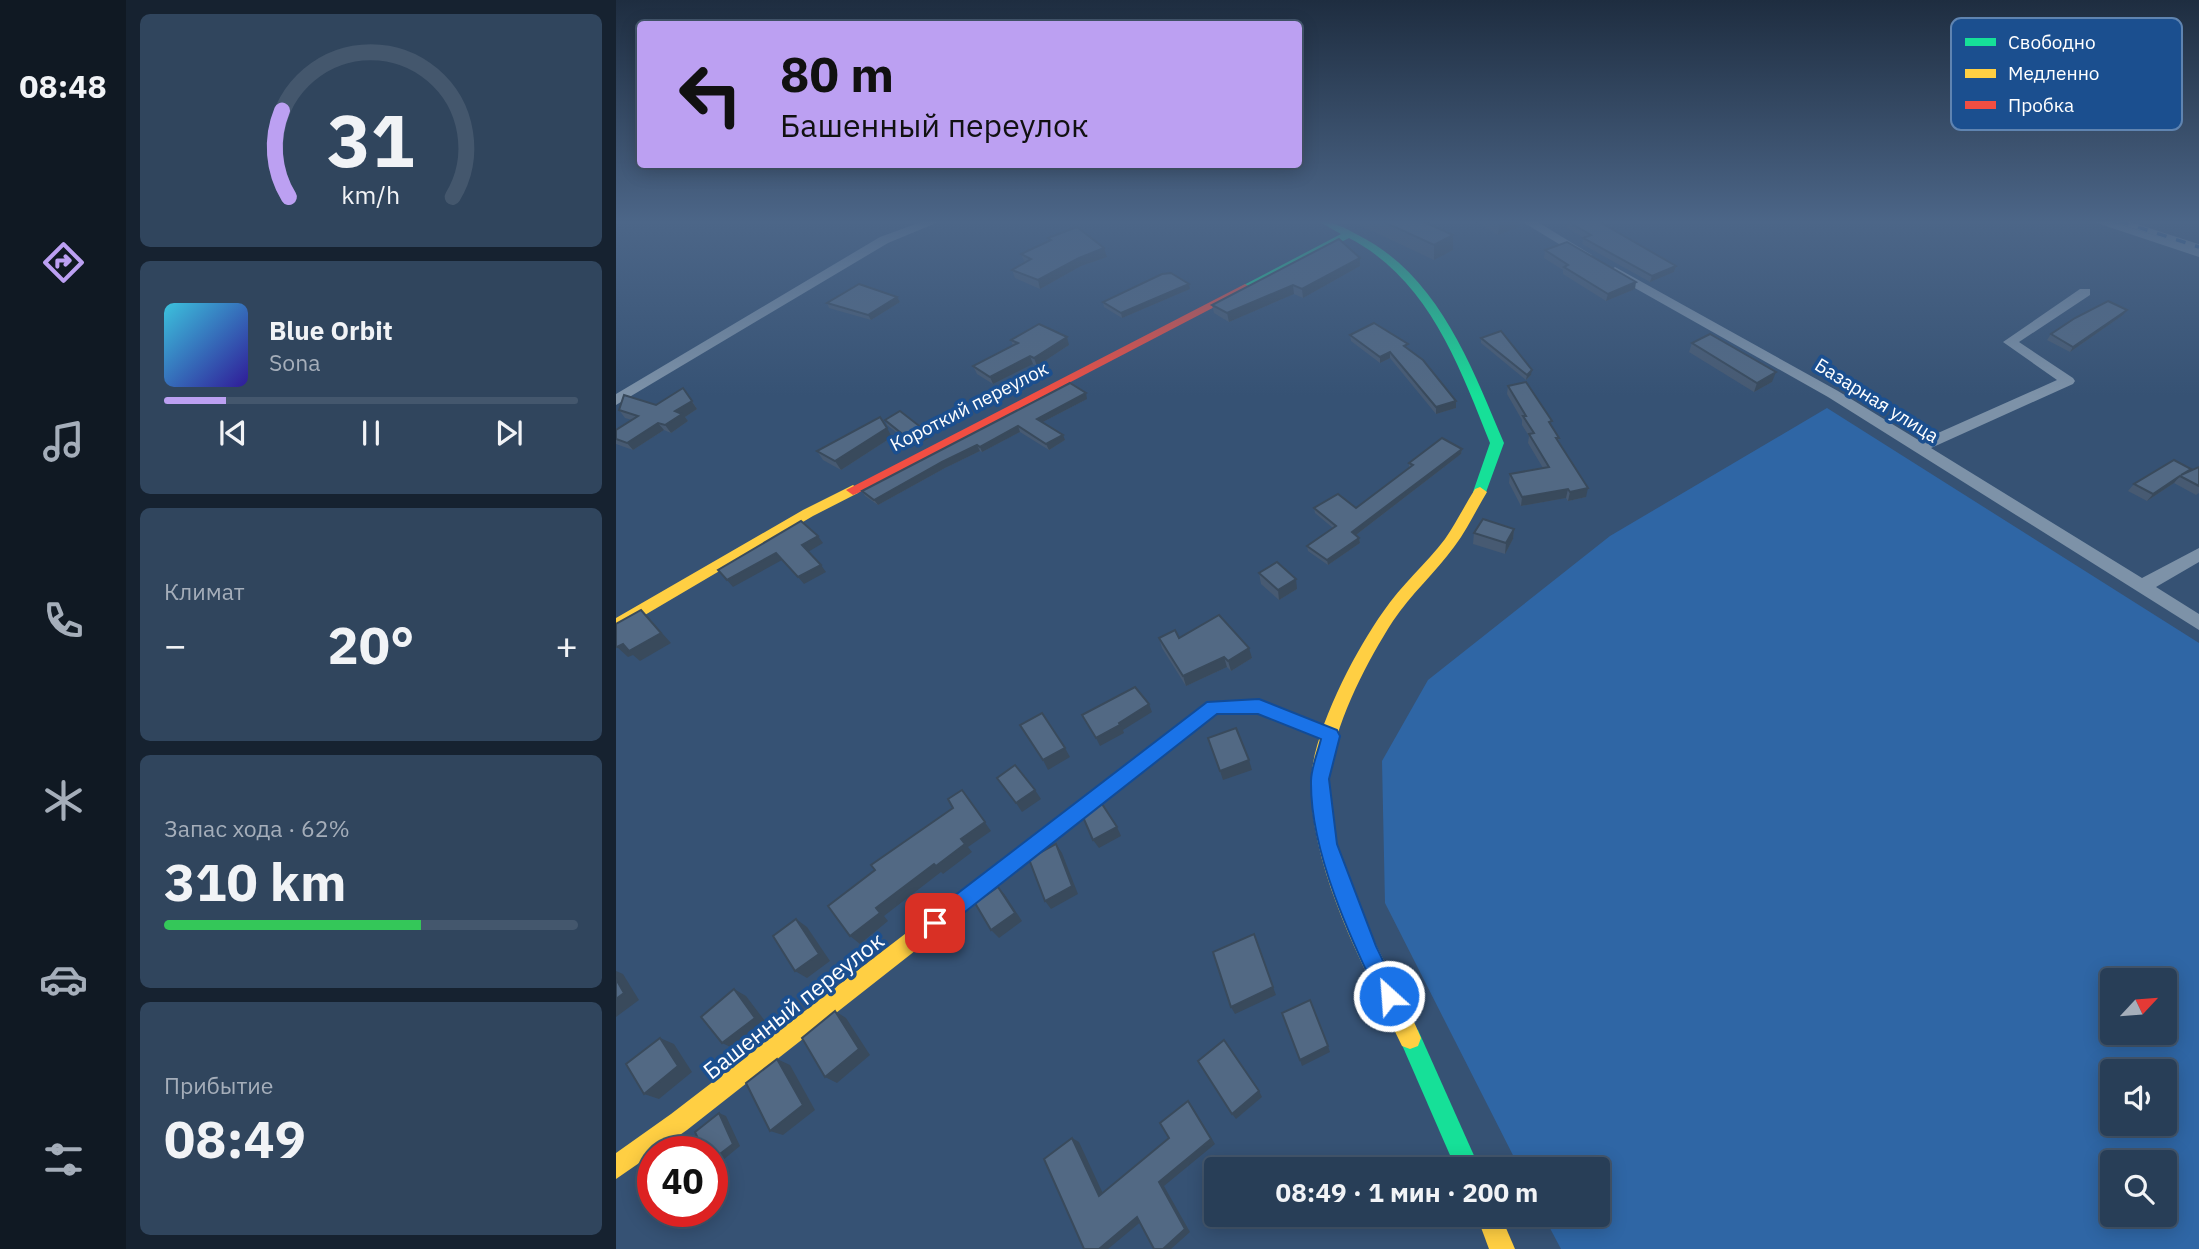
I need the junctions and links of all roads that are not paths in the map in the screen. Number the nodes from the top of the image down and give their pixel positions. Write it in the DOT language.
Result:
graph roads {
  1 [pos="818,279"];
  2 [pos="1260,279"];
  3 [pos="1411,279"];
  4 [pos="1630,279"];
  5 [pos="2085,292"];
  6 [pos="616,400"];
  7 [pos="1918,448"];
  8 [pos="2199,554"];
  9 [pos="2142,587"];
  10 [pos="2199,623"];
  11 [pos="616,626"];
  12 [pos="1331,736"];
  13 [pos="1463,1157"];
  14 [pos="616,1167"];
  15 [pos="1493,1227"];
  16 [pos="1502,1249"];
  1 -- 6 [label="street"];
  2 -- 11 [label="street, Короткий переулок"];
  3 -- 12 [label="street"];
  4 -- 7 [label="street, Базарная улица"];
  5 -- 7 [label="street"];
  7 -- 9 [label="street, Базарная улица"];
  8 -- 9 [label="street"];
  9 -- 10 [label="street, Базарная улица"];
  12 -- 13 [label="street"];
  12 -- 14 [label="street, Башенный переулок"];
  15 -- 16 [label="street"];
}
